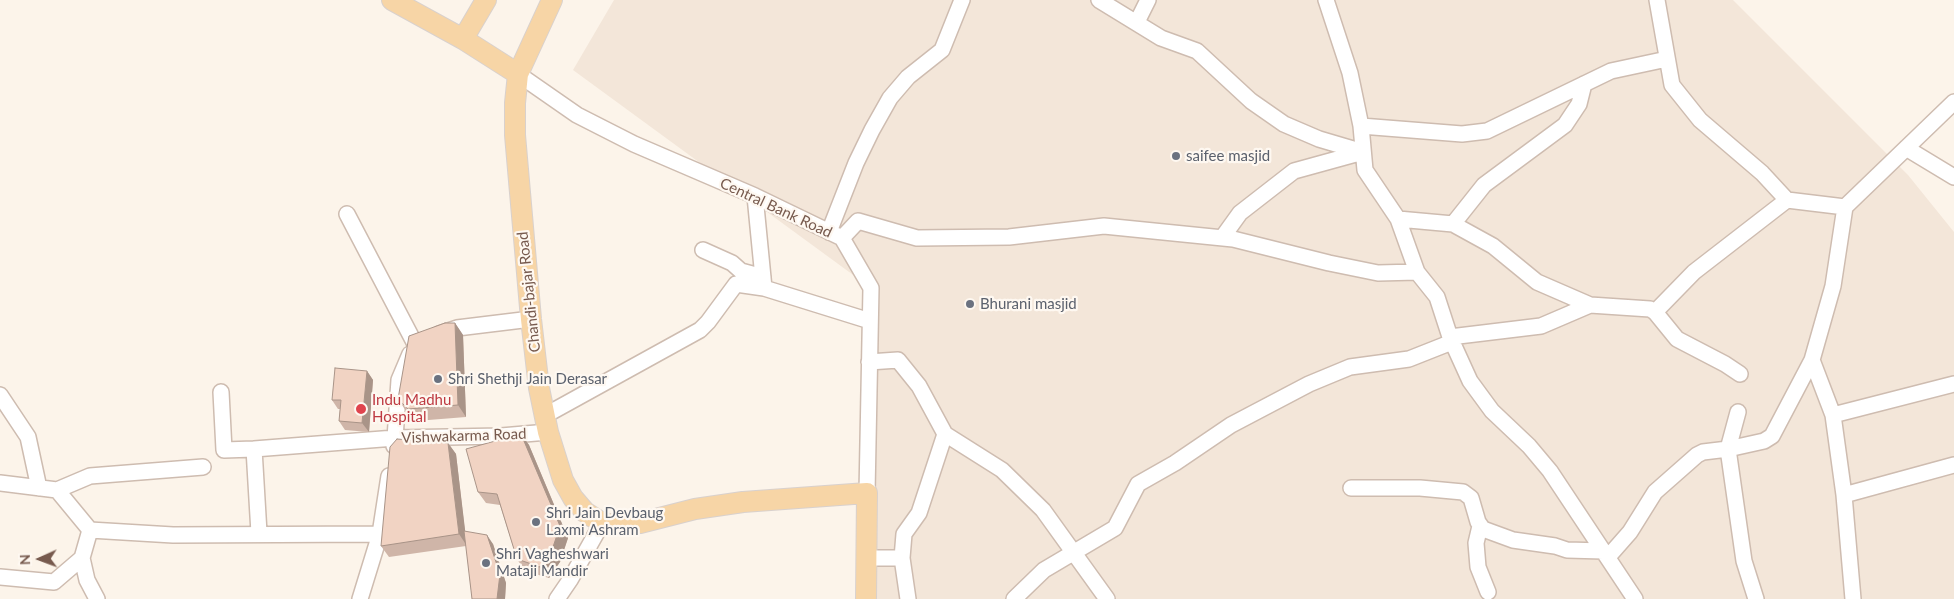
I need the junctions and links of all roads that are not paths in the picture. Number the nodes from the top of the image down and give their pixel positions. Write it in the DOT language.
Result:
graph roads {
  1 [pos="392,0"];
  2 [pos="486,0"];
  3 [pos="552,0"];
  4 [pos="962,0"];
  5 [pos="1099,0"];
  6 [pos="1148,0"];
  7 [pos="1326,0"];
  8 [pos="1657,0"];
  9 [pos="1137,22"];
  10 [pos="463,39"];
  11 [pos="1667,59"];
  12 [pos="518,74"];
  13 [pos="1584,84"];
  14 [pos="1954,102"];
  15 [pos="1361,126"];
  16 [pos="1906,148"];
  17 [pos="1363,152"];
  18 [pos="1954,177"];
  19 [pos="754,196"];
  20 [pos="1787,200"];
  21 [pos="1845,207"];
  22 [pos="347,214"];
  23 [pos="1398,219"];
  24 [pos="1453,224"];
  25 [pos="835,235"];
  26 [pos="1222,238"];
  27 [pos="703,250"];
  28 [pos="1417,272"];
  29 [pos="763,282"];
  30 [pos="1590,305"];
  31 [pos="1655,312"];
  32 [pos="530,319"];
  33 [pos="870,321"];
  34 [pos="1451,340"];
  35 [pos="414,342"];
  36 [pos="1812,360"];
  37 [pos="869,362"];
  38 [pos="1740,374"];
  39 [pos="1954,384"];
  40 [pos="221,392"];
  41 [pos="0,394"];
  42 [pos="1738,412"];
  43 [pos="1833,415"];
  44 [pos="546,424"];
  45 [pos="945,434"];
  46 [pos="395,438"];
  47 [pos="1728,449"];
  48 [pos="254,450"];
  49 [pos="1954,466"];
  50 [pos="203,467"];
  51 [pos="0,483"];
  52 [pos="39,488"];
  53 [pos="1351,488"];
  54 [pos="57,490"];
  55 [pos="867,493"];
  56 [pos="1844,495"];
  57 [pos="602,523"];
  58 [pos="1480,526"];
  59 [pos="90,530"];
  60 [pos="259,533"];
  61 [pos="380,534"];
  62 [pos="1073,552"];
  63 [pos="1606,554"];
  64 [pos="82,558"];
  65 [pos="866,558"];
  66 [pos="902,558"];
  67 [pos="0,577"];
  68 [pos="1488,592"];
  69 [pos="365,597"];
  70 [pos="97,599"];
  71 [pos="557,599"];
  72 [pos="866,599"];
  73 [pos="908,599"];
  74 [pos="1014,599"];
  75 [pos="1107,599"];
  76 [pos="1635,599"];
  77 [pos="1756,599"];
  78 [pos="1853,599"];
  1 -- 10 [label="main road"];
  2 -- 10 [label="main road"];
  3 -- 12 [label="main road, Chandi-bajar Road"];
  4 -- 25 [label="street"];
  5 -- 9 [label="street"];
  6 -- 9 [label="street"];
  7 -- 15 [label="street"];
  8 -- 11 [label="street"];
  9 -- 17 [label="street"];
  10 -- 12 [label="main road"];
  11 -- 13 [label="street"];
  11 -- 20 [label="street"];
  12 -- 19 [label="street, Central Bank Road"];
  12 -- 32 [label="main road, Chandi-bajar Road"];
  13 -- 15 [label="street"];
  13 -- 24 [label="street"];
  14 -- 16 [label="street"];
  15 -- 17 [label="street"];
  16 -- 18 [label="street"];
  16 -- 21 [label="street"];
  17 -- 23 [label="street"];
  17 -- 26 [label="street"];
  19 -- 25 [label="street, Central Bank Road"];
  19 -- 29 [label="street"];
  20 -- 21 [label="street"];
  20 -- 31 [label="street"];
  21 -- 36 [label="street"];
  22 -- 35 [label="street"];
  23 -- 24 [label="street"];
  23 -- 28 [label="street"];
  24 -- 30 [label="street"];
  25 -- 26 [label="street"];
  25 -- 33 [label="street, Central Bank Road"];
  26 -- 28 [label="street"];
  27 -- 29 [label="street"];
  28 -- 34 [label="street"];
  29 -- 33 [label="street"];
  29 -- 44 [label="street"];
  30 -- 31 [label="street"];
  30 -- 34 [label="street"];
  31 -- 38 [label="street"];
  32 -- 35 [label="street"];
  32 -- 44 [label="main road, Chandi-bajar Road"];
  33 -- 37 [label="street, Central Bank Road"];
  34 -- 62 [label="street"];
  34 -- 63 [label="street"];
  35 -- 46 [label="street"];
  36 -- 43 [label="street"];
  36 -- 47 [label="street"];
  37 -- 45 [label="street"];
  37 -- 55 [label="street, Central Bank Road"];
  39 -- 43 [label="street"];
  40 -- 48 [label="street"];
  41 -- 52 [label="street"];
  42 -- 47 [label="street"];
  43 -- 56 [label="street"];
  44 -- 46 [label="street, Vishwakarma Road"];
  44 -- 57 [label="main road, Chandi-bajar Road"];
  45 -- 62 [label="street"];
  45 -- 66 [label="street"];
  46 -- 48 [label="street"];
  46 -- 61 [label="street, Vishwakarma Road"];
  47 -- 63 [label="street"];
  47 -- 77 [label="street"];
  48 -- 60 [label="street"];
  49 -- 56 [label="street"];
  50 -- 54 [label="street"];
  51 -- 52 [label="street"];
  52 -- 54 [label="street"];
  53 -- 58 [label="street"];
  54 -- 59 [label="street"];
  55 -- 57 [label="main road"];
  55 -- 65 [label="main road, Central Bank Road"];
  56 -- 78 [label="street"];
  57 -- 71 [label="street"];
  58 -- 63 [label="street"];
  58 -- 68 [label="street"];
  59 -- 60 [label="street"];
  59 -- 64 [label="street"];
  60 -- 61 [label="street"];
  61 -- 69 [label="street, Vishwakarma Road"];
  62 -- 74 [label="street"];
  62 -- 75 [label="street"];
  63 -- 76 [label="street"];
  64 -- 67 [label="street"];
  64 -- 70 [label="street"];
  65 -- 66 [label="street"];
  65 -- 72 [label="main road, Central Bank Road"];
  66 -- 73 [label="street"];
}
